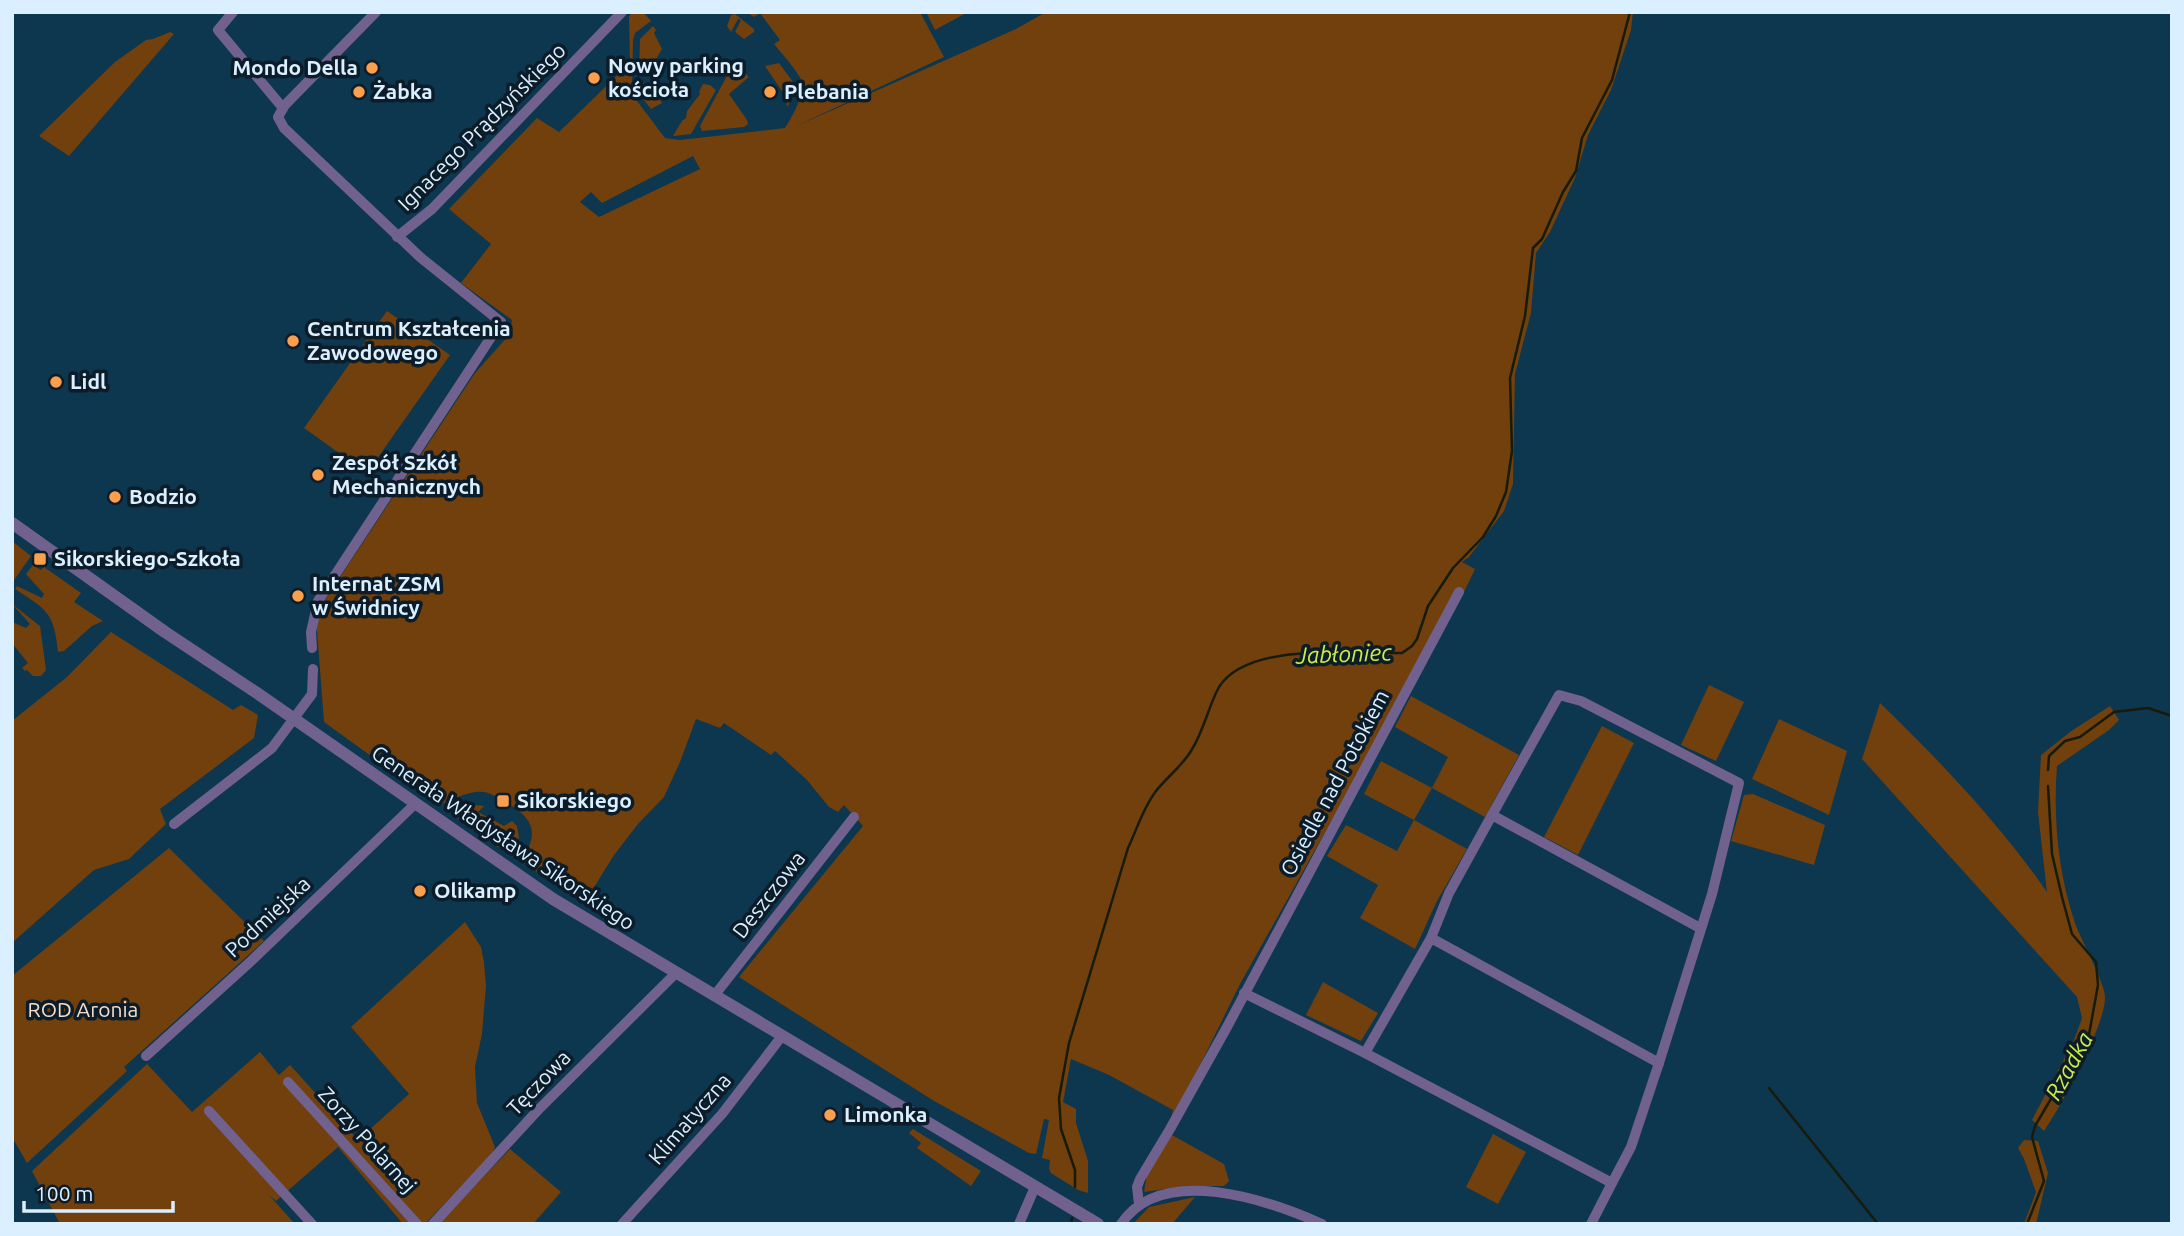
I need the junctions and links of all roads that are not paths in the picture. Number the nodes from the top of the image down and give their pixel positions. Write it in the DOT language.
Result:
graph roads {
  1 [pos="233,12"];
  2 [pos="376,12"];
  3 [pos="622,12"];
  4 [pos="283,107"];
  5 [pos="397,237"];
  6 [pos="12,523"];
  7 [pos="1459,592"];
  8 [pos="312,648"];
  9 [pos="313,669"];
  10 [pos="295,720"];
  11 [pos="415,804"];
  12 [pos="1492,815"];
  13 [pos="854,817"];
  14 [pos="174,824"];
  15 [pos="1700,928"];
  16 [pos="1430,938"];
  17 [pos="673,976"];
  18 [pos="1244,993"];
  19 [pos="715,996"];
  20 [pos="782,1036"];
  21 [pos="1365,1053"];
  22 [pos="146,1056"];
  23 [pos="1659,1063"];
  24 [pos="288,1082"];
  25 [pos="209,1111"];
  26 [pos="1612,1183"];
  27 [pos="1035,1187"];
  28 [pos="1139,1204"];
  29 [pos="312,1224"];
  30 [pos="417,1224"];
  31 [pos="433,1224"];
  32 [pos="622,1224"];
  33 [pos="1019,1224"];
  34 [pos="1098,1224"];
  35 [pos="1121,1224"];
  36 [pos="1322,1224"];
  37 [pos="1591,1224"];
  1 -- 4 [label="street"];
  2 -- 4 [label="street"];
  3 -- 5 [label="street, Ignacego Prądzyńskiego"];
  4 -- 5 [label="street"];
  5 -- 8 [label="street"];
  6 -- 10 [label="street, Generała Władysława Sikorskiego"];
  7 -- 18 [label="street, Osiedle nad Potokiem"];
  9 -- 10 [label="street"];
  10 -- 11 [label="street, Generała Władysława Sikorskiego"];
  10 -- 14 [label="street"];
  11 -- 17 [label="street, Generała Władysława Sikorskiego"];
  11 -- 22 [label="street, Podmiejska"];
  12 -- 15 [label="street"];
  12 -- 15 [label="street"];
  12 -- 16 [label="street"];
  13 -- 19 [label="street, Deszczowa"];
  15 -- 23 [label="street"];
  16 -- 21 [label="street"];
  16 -- 23 [label="street"];
  17 -- 19 [label="street, Generała Władysława Sikorskiego"];
  17 -- 31 [label="street, Tęczowa"];
  18 -- 21 [label="street"];
  18 -- 28 [label="street, Osiedle nad Potokiem"];
  19 -- 20 [label="street, Generała Władysława Sikorskiego"];
  20 -- 27 [label="street, Generała Władysława Sikorskiego"];
  20 -- 32 [label="street, Klimatyczna"];
  21 -- 26 [label="street"];
  23 -- 26 [label="street"];
  24 -- 30 [label="street, Zorzy Polarnej"];
  25 -- 29 [label="street"];
  26 -- 37 [label="street"];
  27 -- 33 [label="street"];
  27 -- 34 [label="street, Generała Władysława Sikorskiego"];
  28 -- 35 [label="street"];
  28 -- 36 [label="street"];
}
